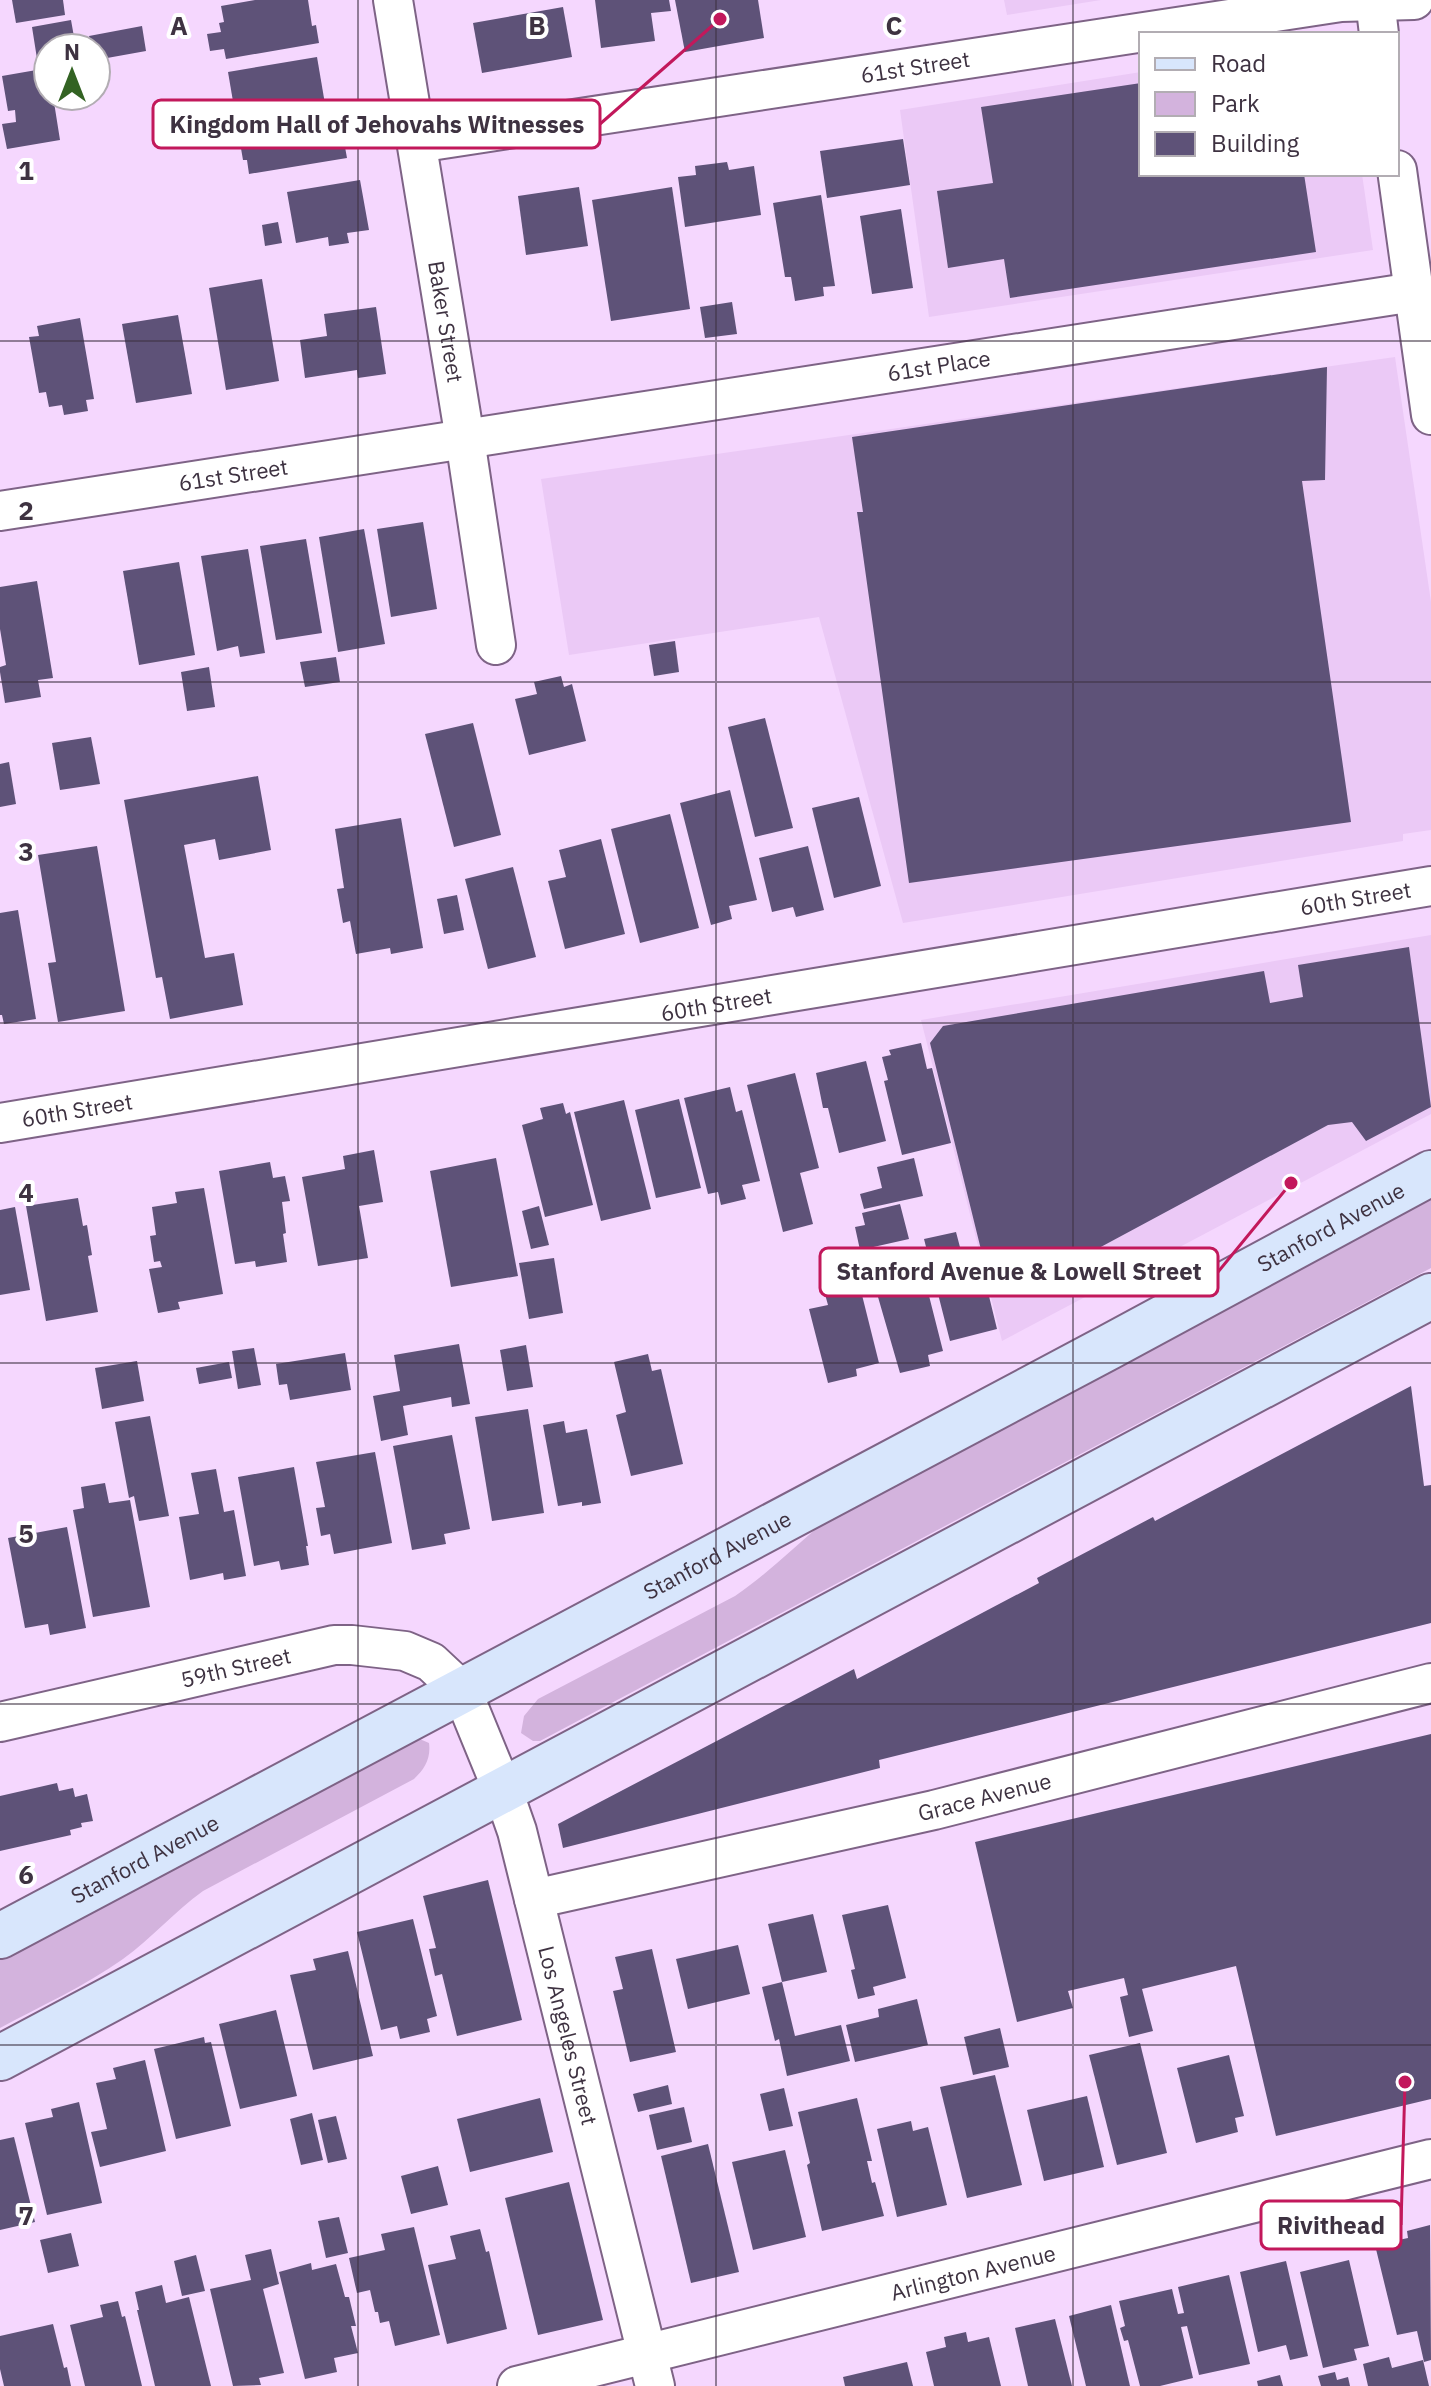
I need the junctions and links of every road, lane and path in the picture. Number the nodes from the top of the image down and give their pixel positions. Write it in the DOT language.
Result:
graph roads {
  1 [pos="393,0"];
  2 [pos="1414,0"];
  3 [pos="1376,12"];
  4 [pos="1144,32"];
  5 [pos="1139,33"];
  6 [pos="417,143"];
  7 [pos="1398,176"];
  8 [pos="1414,292"];
  9 [pos="1431,415"];
  10 [pos="465,439"];
  11 [pos="0,511"];
  12 [pos="496,645"];
  13 [pos="1431,886"];
  14 [pos="0,1123"];
  15 [pos="1431,1173"];
  16 [pos="1431,1296"];
  17 [pos="1431,1683"];
  18 [pos="462,1691"];
  19 [pos="0,1722"];
  20 [pos="503,1791"];
  21 [pos="534,1899"];
  22 [pos="0,1936"];
  23 [pos="0,2058"];
  24 [pos="1431,2159"];
  25 [pos="650,2370"];
  26 [pos="517,2386"];
  1 -- 6 [label="street, Baker Street"];
  2 -- 3 [label="street, 61st Street"];
  3 -- 4 [label="street, 61st Street"];
  5 -- 6 [label="street, 61st Street"];
  6 -- 10 [label="street, Baker Street"];
  7 -- 8 [label="street"];
  8 -- 9 [label="street"];
  8 -- 10 [label="street, 61st Place"];
  10 -- 11 [label="street, 61st Street"];
  10 -- 12 [label="street, Baker Street"];
  13 -- 14 [label="street, 60th Street"];
  15 -- 18 [label="main road, Stanford Avenue"];
  16 -- 20 [label="main road"];
  17 -- 21 [label="street, Grace Avenue"];
  18 -- 19 [label="street, 59th Street"];
  18 -- 20 [label="street, Los Angeles Street"];
  18 -- 22 [label="main road, Stanford Avenue"];
  20 -- 21 [label="street, Los Angeles Street"];
  20 -- 23 [label="main road"];
  21 -- 25 [label="street, Los Angeles Street"];
  24 -- 25 [label="street, Arlington Avenue"];
  25 -- 26 [label="street, Arlington Avenue"];
}
